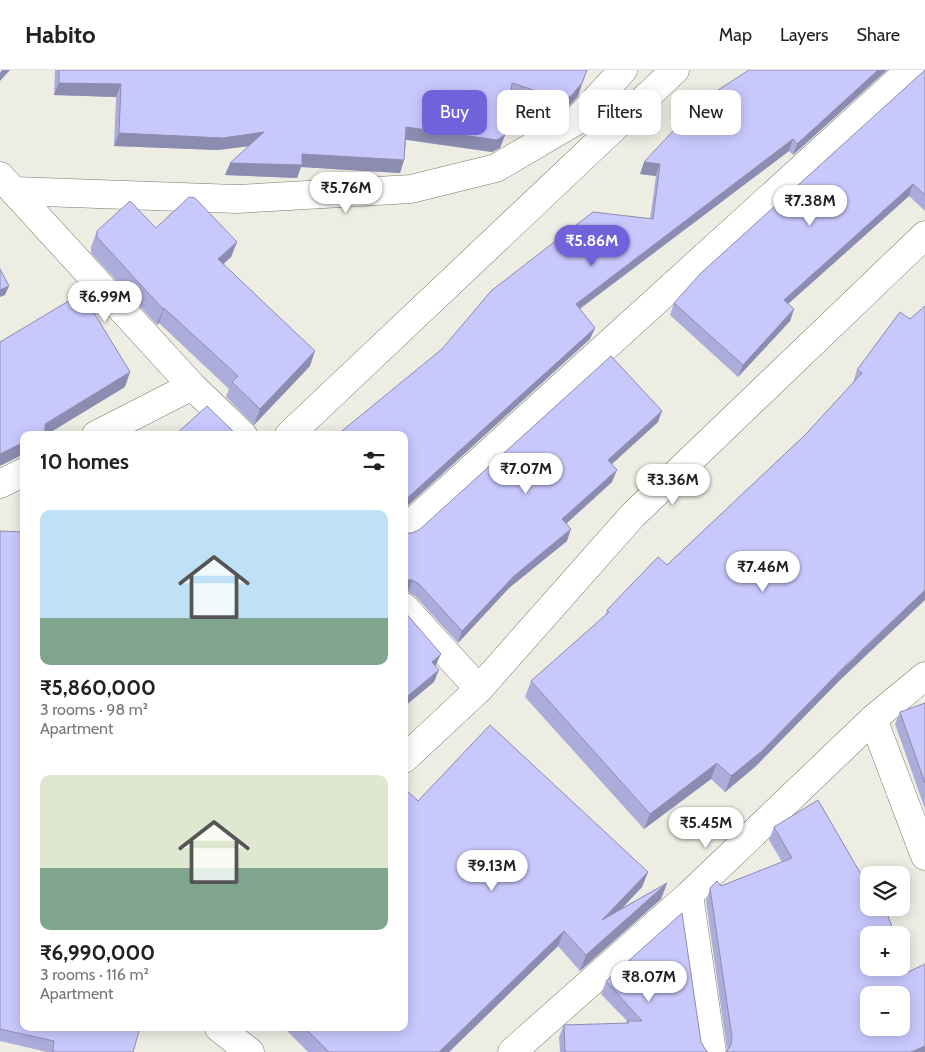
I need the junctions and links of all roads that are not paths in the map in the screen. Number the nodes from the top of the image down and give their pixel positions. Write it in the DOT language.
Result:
graph roads {
  1 [pos="623,70"];
  2 [pos="675,70"];
  3 [pos="910,70"];
  4 [pos="7,184"];
  5 [pos="925,235"];
  6 [pos="192,386"];
  7 [pos="104,431"];
  8 [pos="239,431"];
  9 [pos="293,431"];
  10 [pos="20,474"];
  11 [pos="0,484"];
  12 [pos="408,526"];
  13 [pos="408,611"];
  14 [pos="925,676"];
  15 [pos="479,689"];
  16 [pos="873,720"];
  17 [pos="408,755"];
  18 [pos="925,856"];
  19 [pos="689,895"];
  20 [pos="223,1031"];
  21 [pos="250,1052"];
  22 [pos="512,1052"];
  23 [pos="712,1052"];
  1 -- 4 [label="street"];
  2 -- 9 [label="street"];
  3 -- 12 [label="street"];
  4 -- 6 [label="street"];
  5 -- 15 [label="street"];
  6 -- 7 [label="street"];
  6 -- 8 [label="street"];
  10 -- 11 [label="street"];
  13 -- 15 [label="street"];
  14 -- 16 [label="street"];
  15 -- 17 [label="street"];
  16 -- 18 [label="street"];
  16 -- 19 [label="street"];
  19 -- 22 [label="street"];
  19 -- 23 [label="street"];
  20 -- 21 [label="street"];
}
